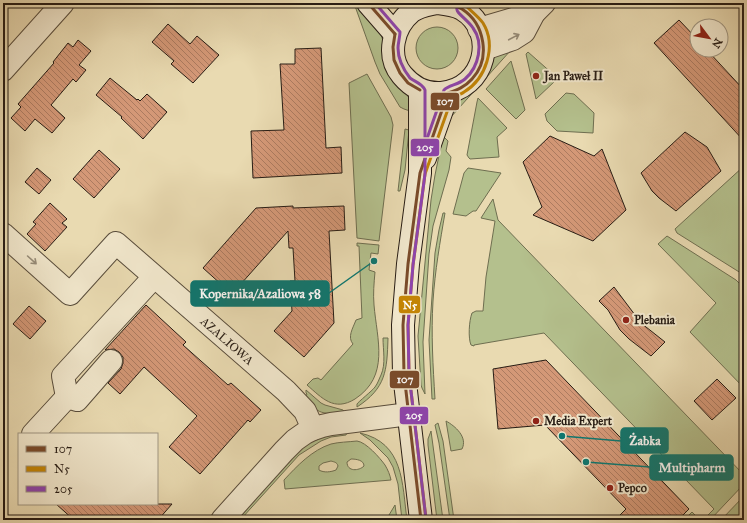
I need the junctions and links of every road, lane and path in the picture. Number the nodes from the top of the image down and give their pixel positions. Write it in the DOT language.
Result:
graph roads {
  1 [pos="63,3"];
  2 [pos="368,3"];
  3 [pos="437,3"];
  4 [pos="462,6"];
  5 [pos="406,7"];
  6 [pos="539,8"];
  7 [pos="479,28"];
  8 [pos="395,34"];
  9 [pos="484,49"];
  10 [pos="3,70"];
  11 [pos="420,90"];
  12 [pos="448,93"];
  13 [pos="420,173"];
  14 [pos="3,234"];
  15 [pos="154,277"];
  16 [pos="111,361"];
  17 [pos="67,397"];
  18 [pos="409,414"];
  19 [pos="313,429"];
  20 [pos="34,433"];
  21 [pos="222,520"];
  22 [pos="422,520"];
  1 -- 10 [label="street"];
  2 -- 8 [label="street"];
  3 -- 4 [label="street"];
  3 -- 5 [label="street"];
  4 -- 7 [label="street"];
  5 -- 8 [label="street"];
  6 -- 7 [label="street"];
  9 -- 6 [label="street, one-way"];
  7 -- 9 [label="street"];
  8 -- 11 [label="street"];
  9 -- 12 [label="street"];
  11 -- 12 [label="street"];
  11 -- 13 [label="street"];
  12 -- 13 [label="street"];
  13 -- 18 [label="street"];
  14 -- 15 [label="street, AZALIOWA, one-way"];
  15 -- 17 [label="street"];
  15 -- 19 [label="street, AZALIOWA"];
  16 -- 17 [label="street"];
  17 -- 20 [label="street"];
  18 -- 19 [label="street"];
  18 -- 22 [label="street"];
  19 -- 21 [label="street"];
}
